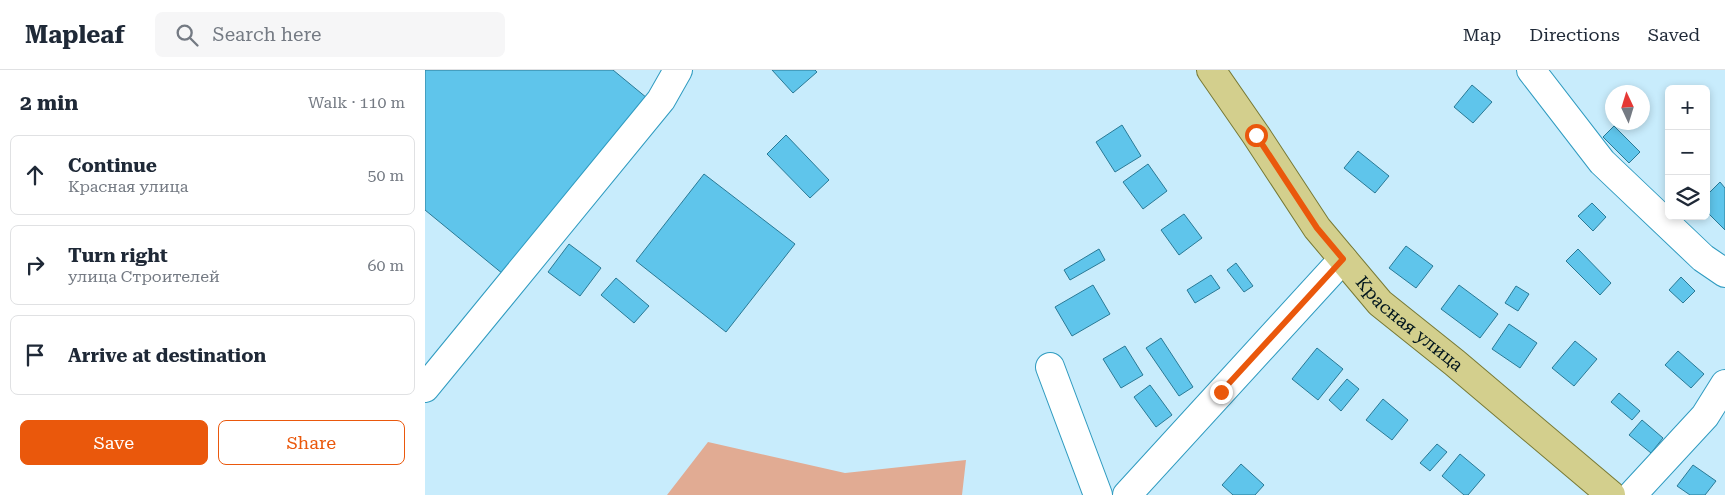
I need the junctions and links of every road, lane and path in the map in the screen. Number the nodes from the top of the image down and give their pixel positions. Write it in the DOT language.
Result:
graph roads {
  1 [pos="678,70"];
  2 [pos="1211,70"];
  3 [pos="1531,70"];
  4 [pos="1343,259"];
  5 [pos="1725,273"];
  6 [pos="1051,367"];
  7 [pos="1725,384"];
  8 [pos="425,388"];
  9 [pos="1098,495"];
  10 [pos="1127,495"];
  11 [pos="1611,495"];
  12 [pos="1632,495"];
  1 -- 8 [label="street"];
  2 -- 4 [label="main road, Красная улица"];
  3 -- 5 [label="street"];
  4 -- 10 [label="street"];
  4 -- 11 [label="main road, Красная улица"];
  6 -- 9 [label="street"];
  7 -- 12 [label="street"];
}
